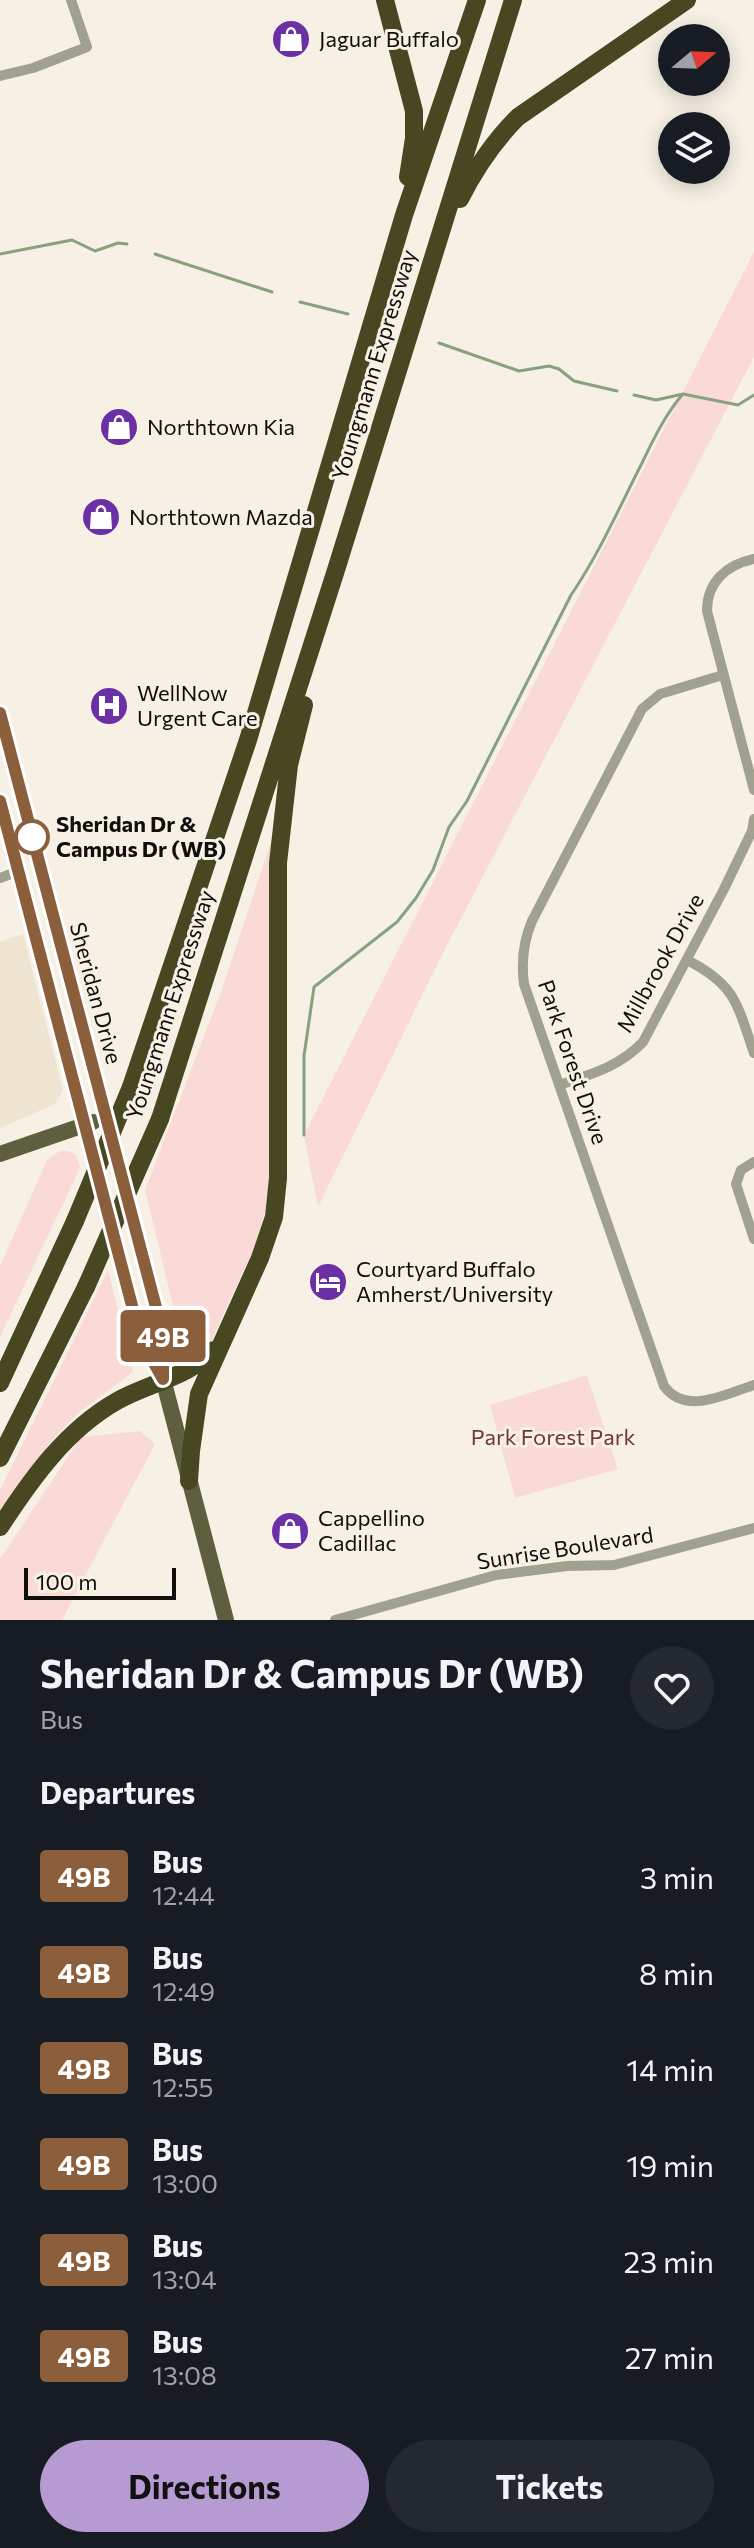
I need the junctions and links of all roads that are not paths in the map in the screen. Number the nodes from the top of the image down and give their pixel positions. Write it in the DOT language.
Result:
graph roads {
  1 [pos="71,0"];
  2 [pos="385,0"];
  3 [pos="477,0"];
  4 [pos="513,0"];
  5 [pos="687,0"];
  6 [pos="0,76"];
  7 [pos="404,215"];
  8 [pos="434,251"];
  9 [pos="754,559"];
  10 [pos="336,570"];
  11 [pos="723,675"];
  12 [pos="0,713"];
  13 [pos="4,749"];
  14 [pos="754,790"];
  15 [pos="0,801"];
  16 [pos="754,819"];
  17 [pos="18,871"];
  18 [pos="0,878"];
  19 [pos="687,960"];
  20 [pos="754,1053"];
  21 [pos="559,1085"];
  22 [pos="106,1117"];
  23 [pos="85,1124"];
  24 [pos="0,1154"];
  25 [pos="754,1162"];
  26 [pos="754,1239"];
  27 [pos="60,1257"];
  28 [pos="220,1344"];
  29 [pos="0,1356"];
  30 [pos="163,1379"];
  31 [pos="0,1383"];
  32 [pos="754,1385"];
  33 [pos="0,1458"];
  34 [pos="189,1481"];
  35 [pos="0,1527"];
  36 [pos="754,1528"];
  37 [pos="226,1620"];
  38 [pos="335,1620"];
  1 -- 6 [label="street"];
  2 -- 7 [label="highway"];
  3 -- 7 [label="highway, Youngmann Expressway"];
  4 -- 8 [label="highway, Youngmann Expressway"];
  5 -- 8 [label="highway"];
  7 -- 27 [label="highway, Youngmann Expressway, bridge"];
  8 -- 10 [label="highway, Youngmann Expressway"];
  9 -- 11 [label="street"];
  10 -- 28 [label="highway"];
  10 -- 33 [label="highway, Youngmann Expressway, bridge"];
  11 -- 14 [label="street"];
  11 -- 21 [label="street, Park Forest Drive"];
  12 -- 13 [label="main road, Sheridan Drive"];
  13 -- 22 [label="main road, Sheridan Drive"];
  15 -- 17 [label="main road, Sheridan Drive"];
  16 -- 19 [label="street, Millbrook Drive"];
  17 -- 18 [label="street"];
  17 -- 23 [label="main road, Sheridan Drive"];
  19 -- 20 [label="street"];
  19 -- 21 [label="street, Millbrook Drive"];
  21 -- 32 [label="street, Park Forest Drive"];
  22 -- 23 [label="main road"];
  22 -- 30 [label="main road, Sheridan Drive"];
  23 -- 24 [label="main road"];
  23 -- 30 [label="main road, Sheridan Drive"];
  25 -- 26 [label="street"];
  27 -- 29 [label="highway"];
  27 -- 31 [label="highway, Youngmann Expressway"];
  28 -- 30 [label="highway"];
  28 -- 34 [label="highway"];
  30 -- 34 [label="main road, Sheridan Drive"];
  30 -- 35 [label="highway"];
  34 -- 37 [label="main road, Sheridan Drive"];
  36 -- 38 [label="street, Sunrise Boulevard"];
}
